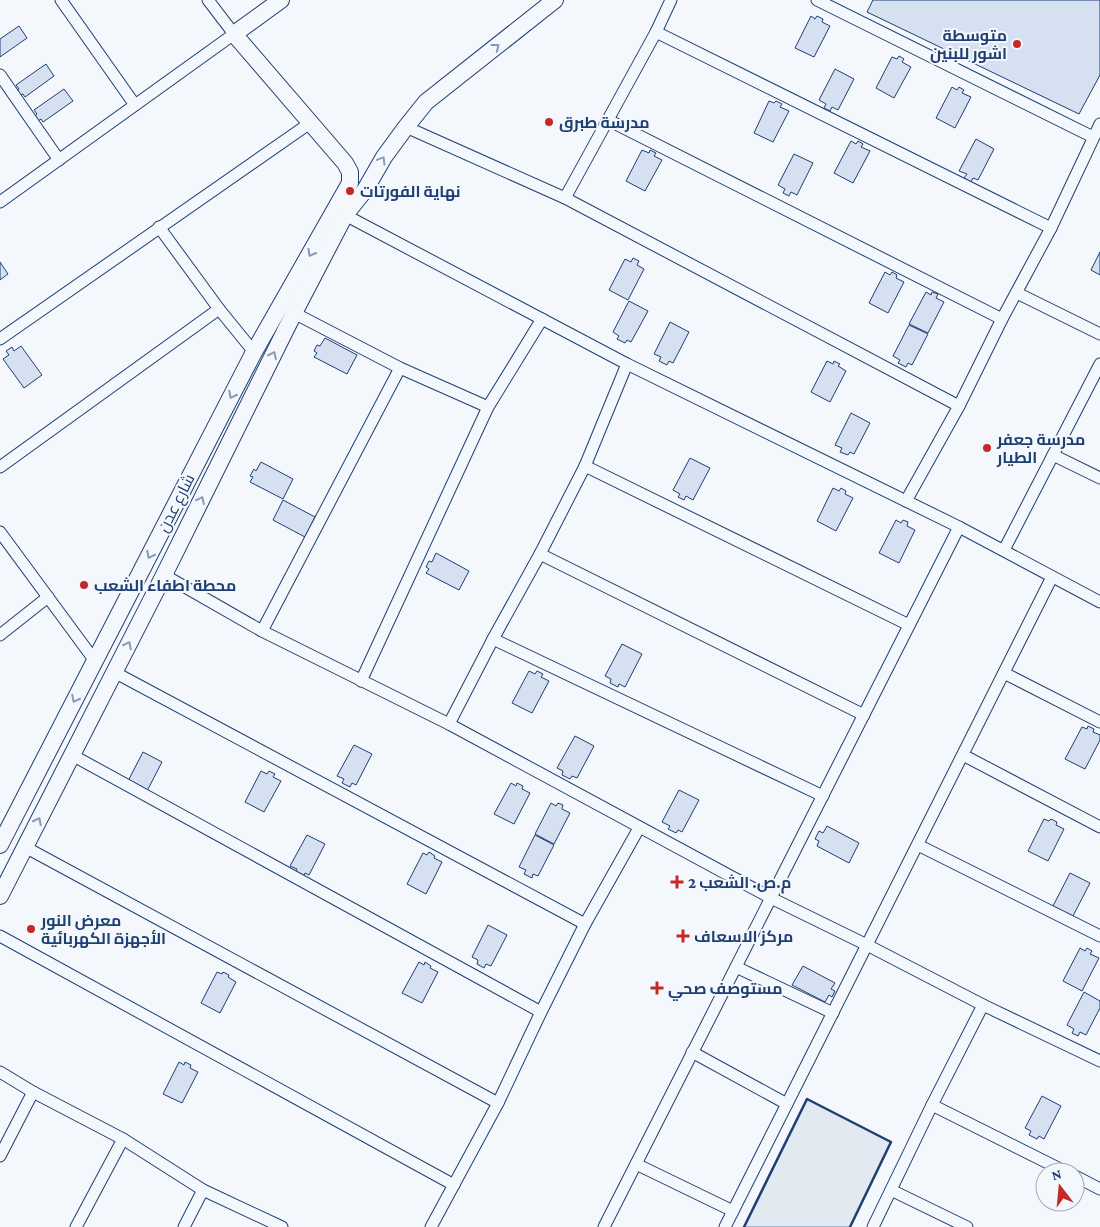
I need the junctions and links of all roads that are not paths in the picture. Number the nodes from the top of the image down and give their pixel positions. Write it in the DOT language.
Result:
graph roads {
  1 [pos="61,0"];
  2 [pos="208,0"];
  3 [pos="281,0"];
  4 [pos="555,0"];
  5 [pos="671,0"];
  6 [pos="817,0"];
  7 [pos="656,32"];
  8 [pos="234,34"];
  9 [pos="0,75"];
  10 [pos="135,105"];
  11 [pos="608,120"];
  12 [pos="310,123"];
  13 [pos="1100,124"];
  14 [pos="406,127"];
  15 [pos="1093,137"];
  16 [pos="59,160"];
  17 [pos="565,198"];
  18 [pos="0,202"];
  19 [pos="345,215"];
  20 [pos="159,227"];
  21 [pos="1051,228"];
  22 [pos="1017,293"];
  23 [pos="219,308"];
  24 [pos="294,313"];
  25 [pos="542,319"];
  26 [pos="1002,319"];
  27 [pos="1100,334"];
  28 [pos="0,339"];
  29 [pos="254,352"];
  30 [pos="626,364"];
  31 [pos="1100,364"];
  32 [pos="400,368"];
  33 [pos="959,406"];
  34 [pos="488,407"];
  35 [pos="1053,455"];
  36 [pos="585,466"];
  37 [pos="0,467"];
  38 [pos="1100,478"];
  39 [pos="906,501"];
  40 [pos="959,527"];
  41 [pos="0,532"];
  42 [pos="1004,550"];
  43 [pos="540,554"];
  44 [pos="164,575"];
  45 [pos="1052,577"];
  46 [pos="48,597"];
  47 [pos="128,598"];
  48 [pos="152,599"];
  49 [pos="1100,602"];
  50 [pos="909,625"];
  51 [pos="262,631"];
  52 [pos="0,635"];
  53 [pos="493,639"];
  54 [pos="95,661"];
  55 [pos="114,672"];
  56 [pos="1004,673"];
  57 [pos="361,681"];
  58 [pos="864,715"];
  59 [pos="1100,722"];
  60 [pos="448,724"];
  61 [pos="72,755"];
  62 [pos="963,755"];
  63 [pos="823,796"];
  64 [pos="1100,827"];
  65 [pos="639,828"];
  66 [pos="0,845"];
  67 [pos="918,845"];
  68 [pos="25,847"];
  69 [pos="0,896"];
  70 [pos="771,898"];
  71 [pos="585,924"];
  72 [pos="0,936"];
  73 [pos="1100,936"];
  74 [pos="867,945"];
  75 [pos="736,967"];
  76 [pos="983,1006"];
  77 [pos="541,1012"];
  78 [pos="833,1013"];
  79 [pos="692,1052"];
  80 [pos="1100,1061"];
  81 [pos="0,1072"];
  82 [pos="33,1092"];
  83 [pos="498,1103"];
  84 [pos="787,1104"];
  85 [pos="932,1105"];
  86 [pos="123,1139"];
  87 [pos="0,1156"];
  88 [pos="1046,1162"];
  89 [pos="636,1164"];
  90 [pos="1085,1181"];
  91 [pos="454,1185"];
  92 [pos="1100,1189"];
  93 [pos="203,1190"];
  94 [pos="891,1190"];
  95 [pos="733,1211"];
  96 [pos="76,1227"];
  97 [pos="184,1227"];
  98 [pos="282,1227"];
  99 [pos="431,1227"];
  100 [pos="604,1227"];
  101 [pos="725,1227"];
  102 [pos="873,1227"];
  103 [pos="967,1227"];
  1 -- 10 [label="street"];
  2 -- 8 [label="street"];
  3 -- 8 [label="street"];
  14 -- 4 [label="street, شارع عدن, one-way"];
  5 -- 7 [label="street"];
  6 -- 15 [label="street"];
  7 -- 11 [label="street"];
  7 -- 21 [label="street"];
  8 -- 10 [label="street"];
  8 -- 12 [label="street"];
  9 -- 16 [label="street"];
  10 -- 16 [label="street"];
  11 -- 17 [label="street"];
  11 -- 26 [label="street"];
  12 -- 20 [label="street"];
  12 -- 29 [label="street, شارع عدن, one-way"];
  13 -- 15 [label="street"];
  14 -- 17 [label="street"];
  19 -- 14 [label="street, شارع عدن, one-way"];
  15 -- 21 [label="street"];
  16 -- 18 [label="street"];
  17 -- 33 [label="street"];
  19 -- 24 [label="street, شارع عدن"];
  19 -- 25 [label="street"];
  20 -- 23 [label="street"];
  20 -- 28 [label="street"];
  21 -- 22 [label="street"];
  22 -- 26 [label="street"];
  22 -- 27 [label="street"];
  23 -- 29 [label="street"];
  23 -- 37 [label="street"];
  24 -- 32 [label="street"];
  44 -- 24 [label="street, شارع عدن, one-way"];
  25 -- 30 [label="street"];
  25 -- 34 [label="street"];
  26 -- 33 [label="street"];
  29 -- 47 [label="street, شارع عدن, one-way"];
  30 -- 36 [label="street"];
  30 -- 39 [label="street"];
  31 -- 35 [label="street"];
  32 -- 34 [label="street"];
  32 -- 51 [label="street"];
  33 -- 39 [label="street"];
  34 -- 57 [label="street"];
  35 -- 38 [label="street"];
  35 -- 42 [label="street"];
  36 -- 43 [label="street"];
  36 -- 50 [label="street"];
  39 -- 40 [label="street"];
  40 -- 42 [label="street"];
  40 -- 50 [label="street"];
  41 -- 46 [label="street"];
  42 -- 45 [label="street"];
  43 -- 53 [label="street"];
  43 -- 58 [label="street"];
  44 -- 48 [label="street, شارع عدن"];
  44 -- 51 [label="street"];
  45 -- 49 [label="street"];
  45 -- 56 [label="street"];
  46 -- 52 [label="street"];
  46 -- 54 [label="street"];
  47 -- 48 [label="street"];
  47 -- 54 [label="street, شارع عدن"];
  55 -- 48 [label="street, شارع عدن, one-way"];
  50 -- 58 [label="street"];
  51 -- 57 [label="street"];
  53 -- 60 [label="street"];
  53 -- 63 [label="street"];
  54 -- 66 [label="street, شارع عدن, one-way"];
  55 -- 61 [label="street, شارع عدن"];
  55 -- 71 [label="street"];
  56 -- 59 [label="street"];
  56 -- 62 [label="street"];
  57 -- 60 [label="street"];
  58 -- 63 [label="street"];
  60 -- 65 [label="street"];
  68 -- 61 [label="street, شارع عدن, one-way"];
  61 -- 77 [label="street"];
  62 -- 64 [label="street"];
  62 -- 67 [label="street"];
  63 -- 70 [label="street"];
  65 -- 70 [label="street"];
  65 -- 71 [label="street"];
  67 -- 73 [label="street"];
  67 -- 74 [label="street"];
  68 -- 69 [label="street, شارع عدن"];
  68 -- 83 [label="street"];
  70 -- 74 [label="street"];
  70 -- 75 [label="street"];
  71 -- 77 [label="street"];
  72 -- 91 [label="street"];
  74 -- 76 [label="street"];
  74 -- 78 [label="street"];
  75 -- 78 [label="street"];
  75 -- 79 [label="street"];
  76 -- 80 [label="street"];
  76 -- 85 [label="street"];
  77 -- 83 [label="street"];
  78 -- 84 [label="street"];
  79 -- 84 [label="street"];
  79 -- 89 [label="street"];
  81 -- 82 [label="street"];
  82 -- 86 [label="street"];
  82 -- 87 [label="street"];
  83 -- 91 [label="street"];
  84 -- 95 [label="street"];
  85 -- 88 [label="street"];
  85 -- 94 [label="street"];
  86 -- 93 [label="street"];
  86 -- 96 [label="street"];
  89 -- 95 [label="street"];
  89 -- 100 [label="street"];
  90 -- 92 [label="street"];
  91 -- 99 [label="street"];
  93 -- 97 [label="street"];
  93 -- 98 [label="street"];
  94 -- 102 [label="street"];
  94 -- 103 [label="street"];
  95 -- 101 [label="street"];
}
